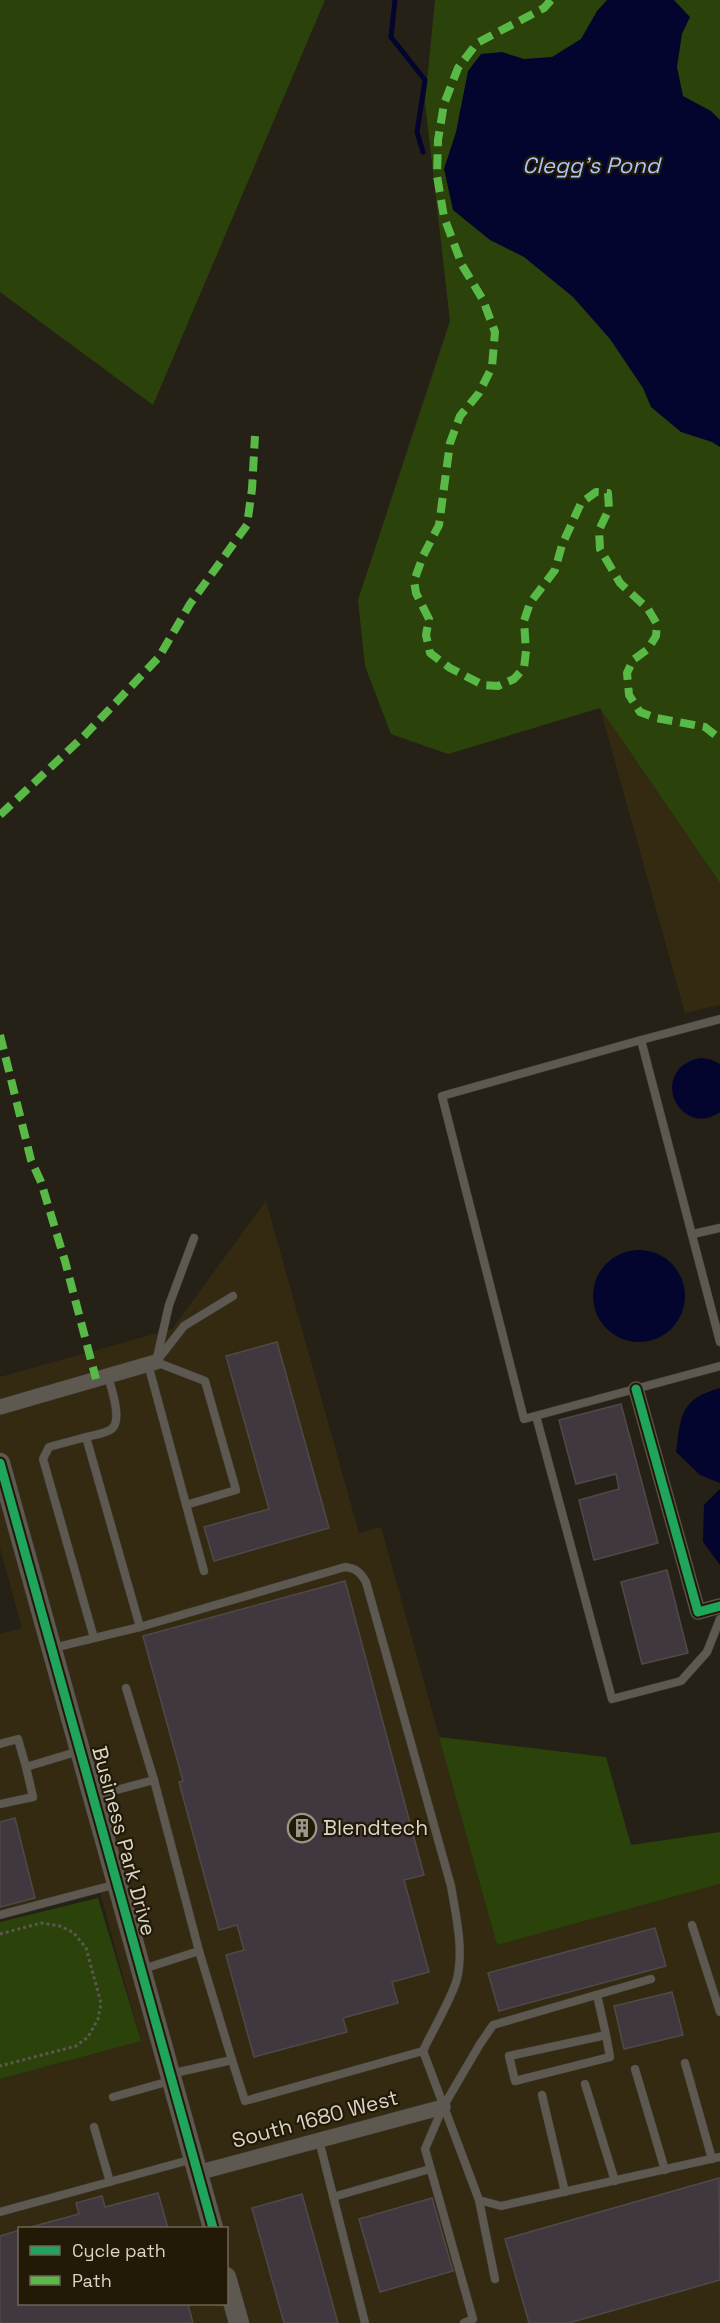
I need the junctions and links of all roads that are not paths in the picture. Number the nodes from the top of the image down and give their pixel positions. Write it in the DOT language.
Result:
graph roads {
  1 [pos="720,1019"];
  2 [pos="641,1040"];
  3 [pos="720,1228"];
  4 [pos="693,1234"];
  5 [pos="194,1238"];
  6 [pos="233,1296"];
  7 [pos="720,1342"];
  8 [pos="152,1363"];
  9 [pos="720,1366"];
  10 [pos="108,1376"];
  11 [pos="636,1389"];
  12 [pos="0,1407"];
  13 [pos="536,1416"];
  14 [pos="86,1437"];
  15 [pos="0,1463"];
  16 [pos="186,1505"];
  17 [pos="204,1571"];
  18 [pos="720,1606"];
  19 [pos="720,1619"];
  20 [pos="140,1626"];
  21 [pos="94,1638"];
  22 [pos="52,1648"];
  23 [pos="126,1688"];
  24 [pos="0,1744"];
  25 [pos="80,1750"];
  26 [pos="26,1767"];
  27 [pos="154,1780"];
  28 [pos="93,1797"];
  29 [pos="0,1804"];
  30 [pos="117,1884"];
  31 [pos="0,1915"];
  32 [pos="692,1925"];
  33 [pos="199,1950"];
  34 [pos="141,1970"];
  35 [pos="651,1979"];
  36 [pos="597,1995"];
  37 [pos="720,2012"];
  38 [pos="606,2035"];
  39 [pos="423,2051"];
  40 [pos="232,2060"];
  41 [pos="685,2063"];
  42 [pos="635,2069"];
  43 [pos="171,2077"];
  44 [pos="585,2084"];
  45 [pos="542,2095"];
  46 [pos="112,2097"];
  47 [pos="443,2107"];
  48 [pos="94,2127"];
  49 [pos="319,2140"];
  50 [pos="716,2158"];
  51 [pos="195,2166"];
  52 [pos="430,2169"];
  53 [pos="665,2169"];
  54 [pos="615,2181"];
  55 [pos="110,2182"];
  56 [pos="565,2192"];
  57 [pos="333,2197"];
  58 [pos="479,2200"];
  59 [pos="0,2212"];
  60 [pos="212,2227"];
  61 [pos="495,2279"];
  62 [pos="228,2284"];
  63 [pos="240,2323"];
  64 [pos="365,2323"];
  65 [pos="464,2323"];
  1 -- 2 [label="lane"];
  2 -- 4 [label="lane"];
  2 -- 13 [label="lane"];
  3 -- 4 [label="lane"];
  4 -- 7 [label="lane"];
  5 -- 8 [label="lane"];
  6 -- 8 [label="lane"];
  8 -- 10 [label="street"];
  8 -- 16 [label="lane"];
  8 -- 16 [label="lane"];
  9 -- 11 [label="lane"];
  10 -- 12 [label="street"];
  10 -- 14 [label="lane"];
  11 -- 13 [label="lane"];
  11 -- 18 [label="street"];
  13 -- 19 [label="lane"];
  14 -- 20 [label="lane"];
  14 -- 21 [label="lane"];
  15 -- 22 [label="street, Business Park Drive"];
  16 -- 17 [label="lane"];
  20 -- 21 [label="lane"];
  20 -- 39 [label="lane"];
  21 -- 22 [label="lane"];
  22 -- 25 [label="street, Business Park Drive"];
  23 -- 27 [label="lane"];
  24 -- 26 [label="lane"];
  25 -- 26 [label="lane"];
  25 -- 28 [label="street, Business Park Drive"];
  26 -- 29 [label="lane"];
  27 -- 28 [label="lane"];
  27 -- 33 [label="lane"];
  28 -- 30 [label="street, Business Park Drive"];
  30 -- 31 [label="lane"];
  30 -- 34 [label="street, Business Park Drive"];
  32 -- 37 [label="lane"];
  33 -- 34 [label="lane"];
  33 -- 40 [label="lane"];
  34 -- 43 [label="street, Business Park Drive"];
  35 -- 36 [label="lane"];
  36 -- 38 [label="lane"];
  36 -- 47 [label="lane"];
  38 -- 38 [label="lane"];
  39 -- 40 [label="lane"];
  39 -- 47 [label="lane"];
  40 -- 43 [label="lane"];
  41 -- 50 [label="lane"];
  42 -- 53 [label="lane"];
  43 -- 46 [label="lane"];
  43 -- 51 [label="street, Business Park Drive"];
  44 -- 54 [label="lane"];
  45 -- 56 [label="lane"];
  47 -- 49 [label="street, South 1680 West"];
  47 -- 52 [label="lane"];
  47 -- 58 [label="lane"];
  48 -- 55 [label="lane"];
  49 -- 51 [label="street, South 1680 West"];
  49 -- 57 [label="lane"];
  50 -- 53 [label="lane"];
  51 -- 55 [label="lane"];
  51 -- 60 [label="street, Business Park Drive"];
  52 -- 57 [label="lane"];
  52 -- 65 [label="lane"];
  53 -- 54 [label="lane"];
  54 -- 56 [label="lane"];
  55 -- 59 [label="lane"];
  56 -- 58 [label="lane"];
  57 -- 64 [label="lane"];
  58 -- 61 [label="lane"];
  62 -- 63 [label="street"];
}
